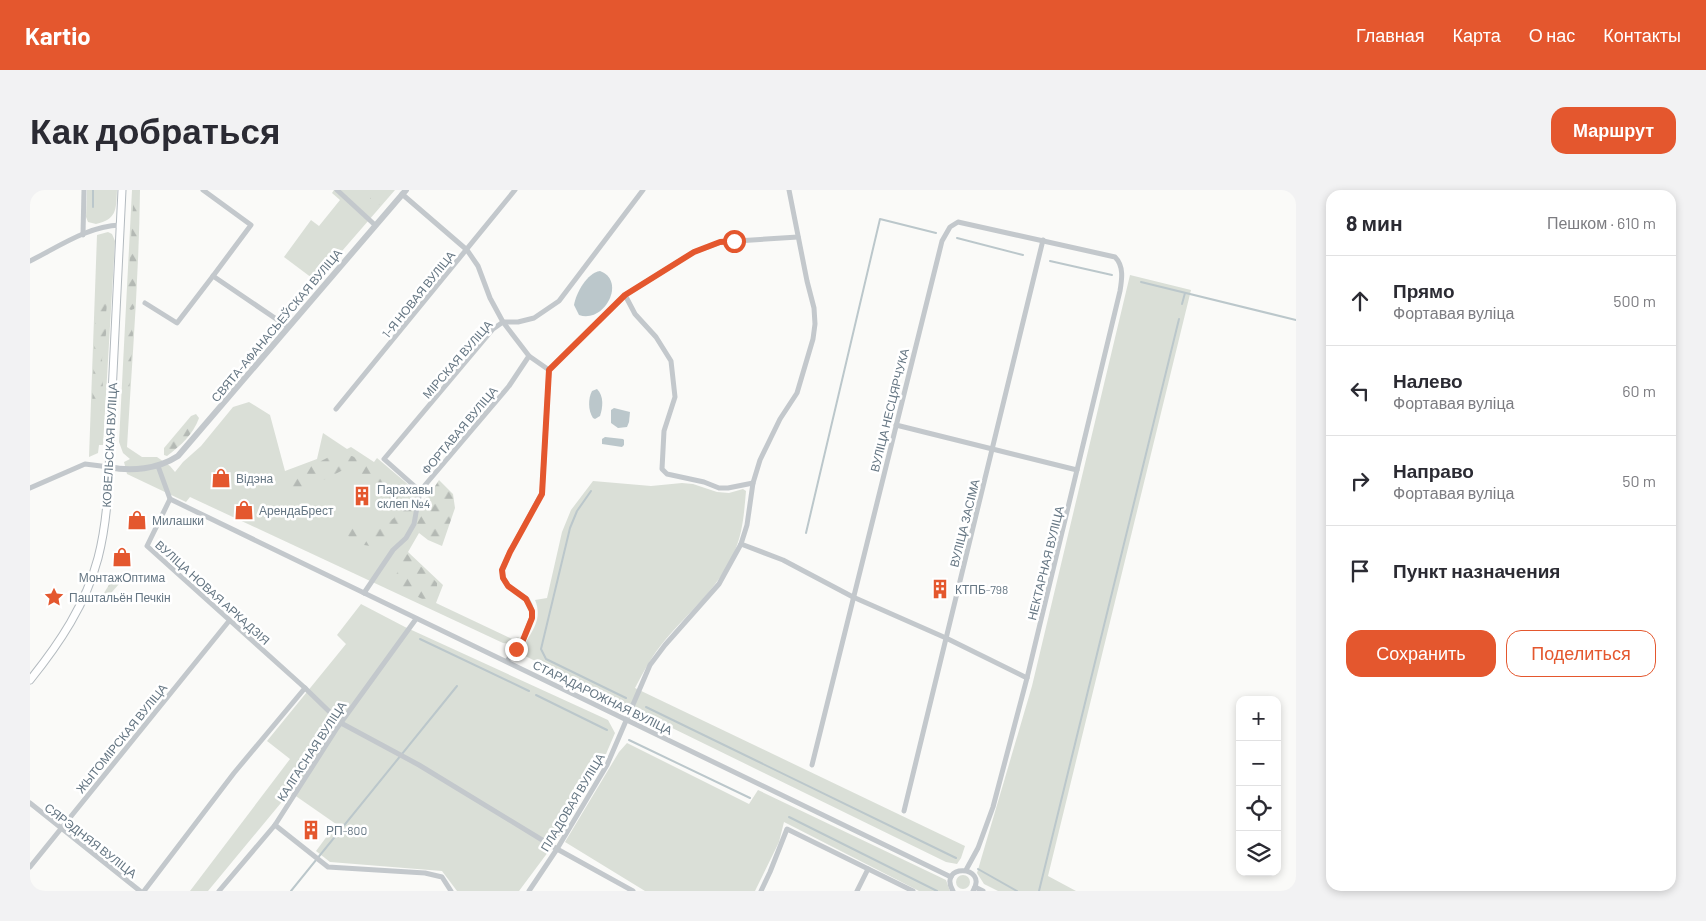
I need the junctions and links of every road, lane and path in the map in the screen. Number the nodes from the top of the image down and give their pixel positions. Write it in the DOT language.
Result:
graph roads {
  1 [pos="84,190"];
  2 [pos="122,190"];
  3 [pos="203,190"];
  4 [pos="338,190"];
  5 [pos="516,190"];
  6 [pos="643,190"];
  7 [pos="789,190"];
  8 [pos="404,192"];
  9 [pos="120,225"];
  10 [pos="375,225"];
  11 [pos="83,235"];
  12 [pos="798,237"];
  13 [pos="1043,240"];
  14 [pos="467,250"];
  15 [pos="1115,257"];
  16 [pos="30,261"];
  17 [pos="213,276"];
  18 [pos="625,295"];
  19 [pos="146,303"];
  20 [pos="503,322"];
  21 [pos="288,327"];
  22 [pos="529,356"];
  23 [pos="549,370"];
  24 [pos="336,409"];
  25 [pos="896,425"];
  26 [pos="993,449"];
  27 [pos="158,466"];
  28 [pos="109,467"];
  29 [pos="1078,470"];
  30 [pos="753,483"];
  31 [pos="30,488"];
  32 [pos="420,491"];
  33 [pos="170,499"];
  34 [pos="741,544"];
  35 [pos="364,593"];
  36 [pos="854,597"];
  37 [pos="416,619"];
  38 [pos="229,621"];
  39 [pos="946,638"];
  40 [pos="507,661"];
  41 [pos="1027,678"];
  42 [pos="30,680"];
  43 [pos="305,688"];
  44 [pos="626,720"];
  45 [pos="341,723"];
  46 [pos="812,765"];
  47 [pos="30,804"];
  48 [pos="904,811"];
  49 [pos="275,825"];
  50 [pos="60,829"];
  51 [pos="557,849"];
  52 [pos="30,867"];
  53 [pos="868,869"];
  54 [pos="966,870"];
  55 [pos="951,877"];
  56 [pos="974,889"];
  57 [pos="142,891"];
  58 [pos="219,891"];
  59 [pos="451,891"];
  60 [pos="529,891"];
  61 [pos="633,891"];
  62 [pos="761,891"];
  63 [pos="857,891"];
  64 [pos="912,891"];
  65 [pos="953,891"];
  66 [pos="982,891"];
  1 -- 11 [label="street"];
  2 -- 9 [label="main road, КОВЕЛЬСКАЯ ВУЛІЦА"];
  3 -- 17 [label="street"];
  4 -- 10 [label="street"];
  5 -- 14 [label="street, 1-Я НОВАЯ ВУЛІЦА"];
  6 -- 20 [label="street, МІРСКАЯ ВУЛІЦА"];
  7 -- 12 [label="street, ПЛАДОВАЯ ВУЛІЦА"];
  8 -- 10 [label="street, СВЯТА-АФАНАСЬЕЎСКАЯ ВУЛІЦА"];
  8 -- 14 [label="street"];
  9 -- 11 [label="street"];
  9 -- 28 [label="main road, КОВЕЛЬСКАЯ ВУЛІЦА"];
  10 -- 21 [label="street, СВЯТА-АФАНАСЬЕЎСКАЯ ВУЛІЦА"];
  11 -- 16 [label="street"];
  12 -- 18 [label="street"];
  12 -- 30 [label="street, ПЛАДОВАЯ ВУЛІЦА"];
  13 -- 15 [label="street, ВУЛІЦА НЕСЦЯРЧУКА"];
  13 -- 25 [label="street, ВУЛІЦА НЕСЦЯРЧУКА"];
  13 -- 26 [label="street, ВУЛІЦА ЗАСІМА"];
  14 -- 20 [label="street"];
  14 -- 24 [label="street, 1-Я НОВАЯ ВУЛІЦА"];
  15 -- 29 [label="street, НЕКТАРНАЯ ВУЛІЦА"];
  17 -- 19 [label="street"];
  17 -- 21 [label="street"];
  18 -- 23 [label="street"];
  18 -- 30 [label="street"];
  20 -- 22 [label="street"];
  20 -- 32 [label="street, МІРСКАЯ ВУЛІЦА"];
  21 -- 27 [label="street, СВЯТА-АФАНАСЬЕЎСКАЯ ВУЛІЦА"];
  22 -- 23 [label="street"];
  22 -- 32 [label="street, ФОРТАВАЯ ВУЛІЦА"];
  23 -- 40 [label="street"];
  25 -- 26 [label="street"];
  25 -- 36 [label="street, ВУЛІЦА НЕСЦЯРЧУКА"];
  26 -- 29 [label="street"];
  26 -- 39 [label="street, ВУЛІЦА ЗАСІМА"];
  27 -- 28 [label="street"];
  27 -- 33 [label="street"];
  28 -- 31 [label="street"];
  28 -- 42 [label="main road, КОВЕЛЬСКАЯ ВУЛІЦА"];
  29 -- 41 [label="street, НЕКТАРНАЯ ВУЛІЦА"];
  30 -- 34 [label="street, ПЛАДОВАЯ ВУЛІЦА"];
  32 -- 35 [label="street, ФОРТАВАЯ ВУЛІЦА"];
  33 -- 35 [label="street, СТАРАДАРОЖНАЯ ВУЛІЦА"];
  33 -- 38 [label="street, ВУЛІЦА НОВАЯ АРКАДЗІЯ"];
  34 -- 36 [label="street"];
  34 -- 44 [label="street, ПЛАДОВАЯ ВУЛІЦА"];
  35 -- 37 [label="street, СТАРАДАРОЖНАЯ ВУЛІЦА"];
  36 -- 39 [label="street"];
  36 -- 46 [label="street, ВУЛІЦА НЕСЦЯРЧУКА"];
  37 -- 40 [label="street, СТАРАДАРОЖНАЯ ВУЛІЦА"];
  37 -- 45 [label="street, КАЛГАСНАЯ ВУЛІЦА"];
  38 -- 43 [label="street, ВУЛІЦА НОВАЯ АРКАДЗІЯ"];
  38 -- 50 [label="street, ЖЫТОМІРСКАЯ ВУЛІЦА"];
  39 -- 41 [label="street"];
  39 -- 48 [label="street, ВУЛІЦА ЗАСІМА"];
  40 -- 44 [label="street, СТАРАДАРОЖНАЯ ВУЛІЦА"];
  41 -- 54 [label="street, НЕКТАРНАЯ ВУЛІЦА"];
  43 -- 45 [label="street, ВУЛІЦА НОВАЯ АРКАДЗІЯ"];
  43 -- 57 [label="street"];
  44 -- 51 [label="street, ПЛАДОВАЯ ВУЛІЦА"];
  44 -- 55 [label="street, СТАРАДАРОЖНАЯ ВУЛІЦА"];
  45 -- 49 [label="street, КАЛГАСНАЯ ВУЛІЦА"];
  45 -- 51 [label="street, ВУЛІЦА НОВАЯ АРКАДЗІЯ"];
  47 -- 50 [label="street, СЯРЭДНЯЯ ВУЛІЦА"];
  49 -- 58 [label="street, КАЛГАСНАЯ ВУЛІЦА"];
  49 -- 59 [label="street"];
  50 -- 52 [label="street, ЖЫТОМІРСКАЯ ВУЛІЦА"];
  50 -- 57 [label="street, СЯРЭДНЯЯ ВУЛІЦА"];
  51 -- 60 [label="street, ПЛАДОВАЯ ВУЛІЦА"];
  51 -- 61 [label="street, ВУЛІЦА НОВАЯ АРКАДЗІЯ"];
  53 -- 62 [label="street"];
  53 -- 63 [label="street"];
  53 -- 64 [label="street"];
  54 -- 55 [label="street"];
  54 -- 56 [label="street"];
  55 -- 65 [label="street"];
  56 -- 66 [label="street"];
}
